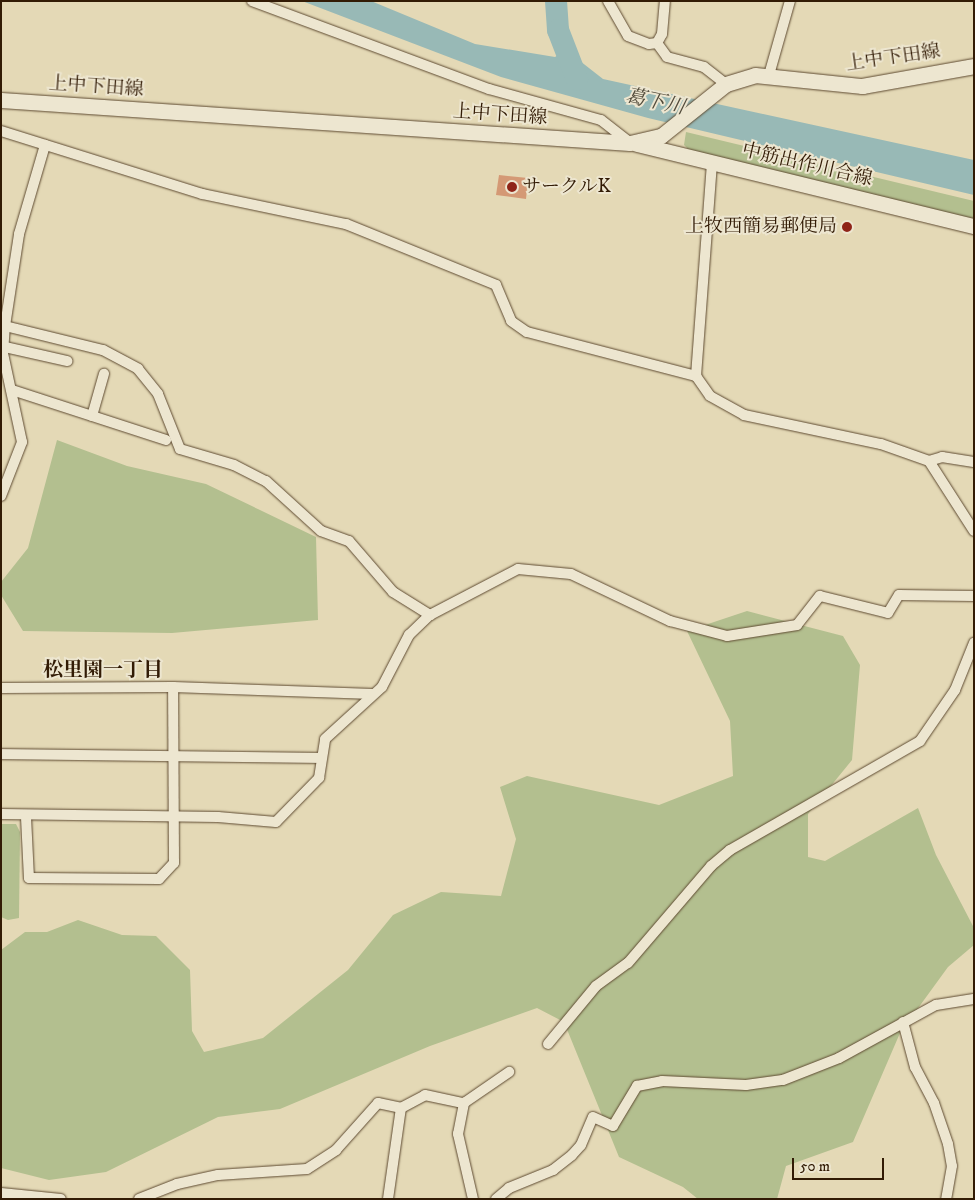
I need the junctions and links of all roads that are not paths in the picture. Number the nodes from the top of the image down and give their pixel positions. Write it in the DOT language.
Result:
graph roads {
  1 [pos="252,1"];
  2 [pos="608,1"];
  3 [pos="665,1"];
  4 [pos="790,1"];
  5 [pos="657,43"];
  6 [pos="974,66"];
  7 [pos="769,75"];
  8 [pos="726,84"];
  9 [pos="1,100"];
  10 [pos="1,131"];
  11 [pos="630,143"];
  12 [pos="45,145"];
  13 [pos="712,163"];
  14 [pos="974,226"];
  15 [pos="5,326"];
  16 [pos="3,351"];
  17 [pos="67,361"];
  18 [pos="104,374"];
  19 [pos="696,376"];
  20 [pos="12,390"];
  21 [pos="92,416"];
  22 [pos="166,440"];
  23 [pos="929,462"];
  24 [pos="974,462"];
  25 [pos="1,496"];
  26 [pos="974,531"];
  27 [pos="974,596"];
  28 [pos="430,615"];
  29 [pos="974,642"];
  30 [pos="172,687"];
  31 [pos="1,688"];
  32 [pos="373,694"];
  33 [pos="1,754"];
  34 [pos="174,754"];
  35 [pos="320,758"];
  36 [pos="1,814"];
  37 [pos="26,817"];
  38 [pos="175,818"];
  39 [pos="974,999"];
  40 [pos="903,1022"];
  41 [pos="548,1044"];
  42 [pos="509,1072"];
  43 [pos="464,1103"];
  44 [pos="401,1108"];
  45 [pos="1,1193"];
  46 [pos="61,1199"];
  47 [pos="139,1199"];
  48 [pos="388,1199"];
  49 [pos="473,1199"];
  50 [pos="496,1199"];
  51 [pos="946,1199"];
  1 -- 11 [label="street"];
  2 -- 5 [label="street"];
  3 -- 5 [label="street"];
  4 -- 7 [label="street"];
  5 -- 8 [label="street"];
  6 -- 7 [label="main road, 上中下田線"];
  7 -- 8 [label="main road, 上中下田線"];
  8 -- 11 [label="main road, 上中下田線"];
  9 -- 11 [label="main road, 上中下田線"];
  10 -- 12 [label="street"];
  11 -- 13 [label="main road, 中筋出作川合線"];
  12 -- 15 [label="street"];
  12 -- 19 [label="street"];
  13 -- 14 [label="main road, 中筋出作川合線"];
  13 -- 19 [label="street"];
  15 -- 16 [label="street"];
  15 -- 28 [label="street"];
  16 -- 17 [label="street"];
  16 -- 20 [label="street"];
  18 -- 21 [label="street"];
  19 -- 23 [label="street"];
  20 -- 21 [label="street"];
  20 -- 25 [label="street"];
  21 -- 22 [label="street"];
  23 -- 24 [label="street"];
  23 -- 26 [label="street"];
  27 -- 28 [label="street"];
  28 -- 32 [label="street"];
  29 -- 41 [label="street"];
  30 -- 31 [label="street"];
  30 -- 32 [label="street"];
  30 -- 34 [label="street"];
  32 -- 35 [label="street"];
  33 -- 34 [label="street"];
  34 -- 35 [label="street"];
  34 -- 38 [label="street"];
  35 -- 38 [label="street"];
  36 -- 37 [label="street"];
  37 -- 38 [label="street"];
  37 -- 38 [label="street"];
  39 -- 40 [label="street"];
  40 -- 50 [label="street"];
  40 -- 51 [label="street"];
  42 -- 43 [label="street"];
  43 -- 44 [label="street"];
  43 -- 49 [label="street"];
  44 -- 47 [label="street"];
  44 -- 48 [label="street"];
  45 -- 46 [label="street"];
}
